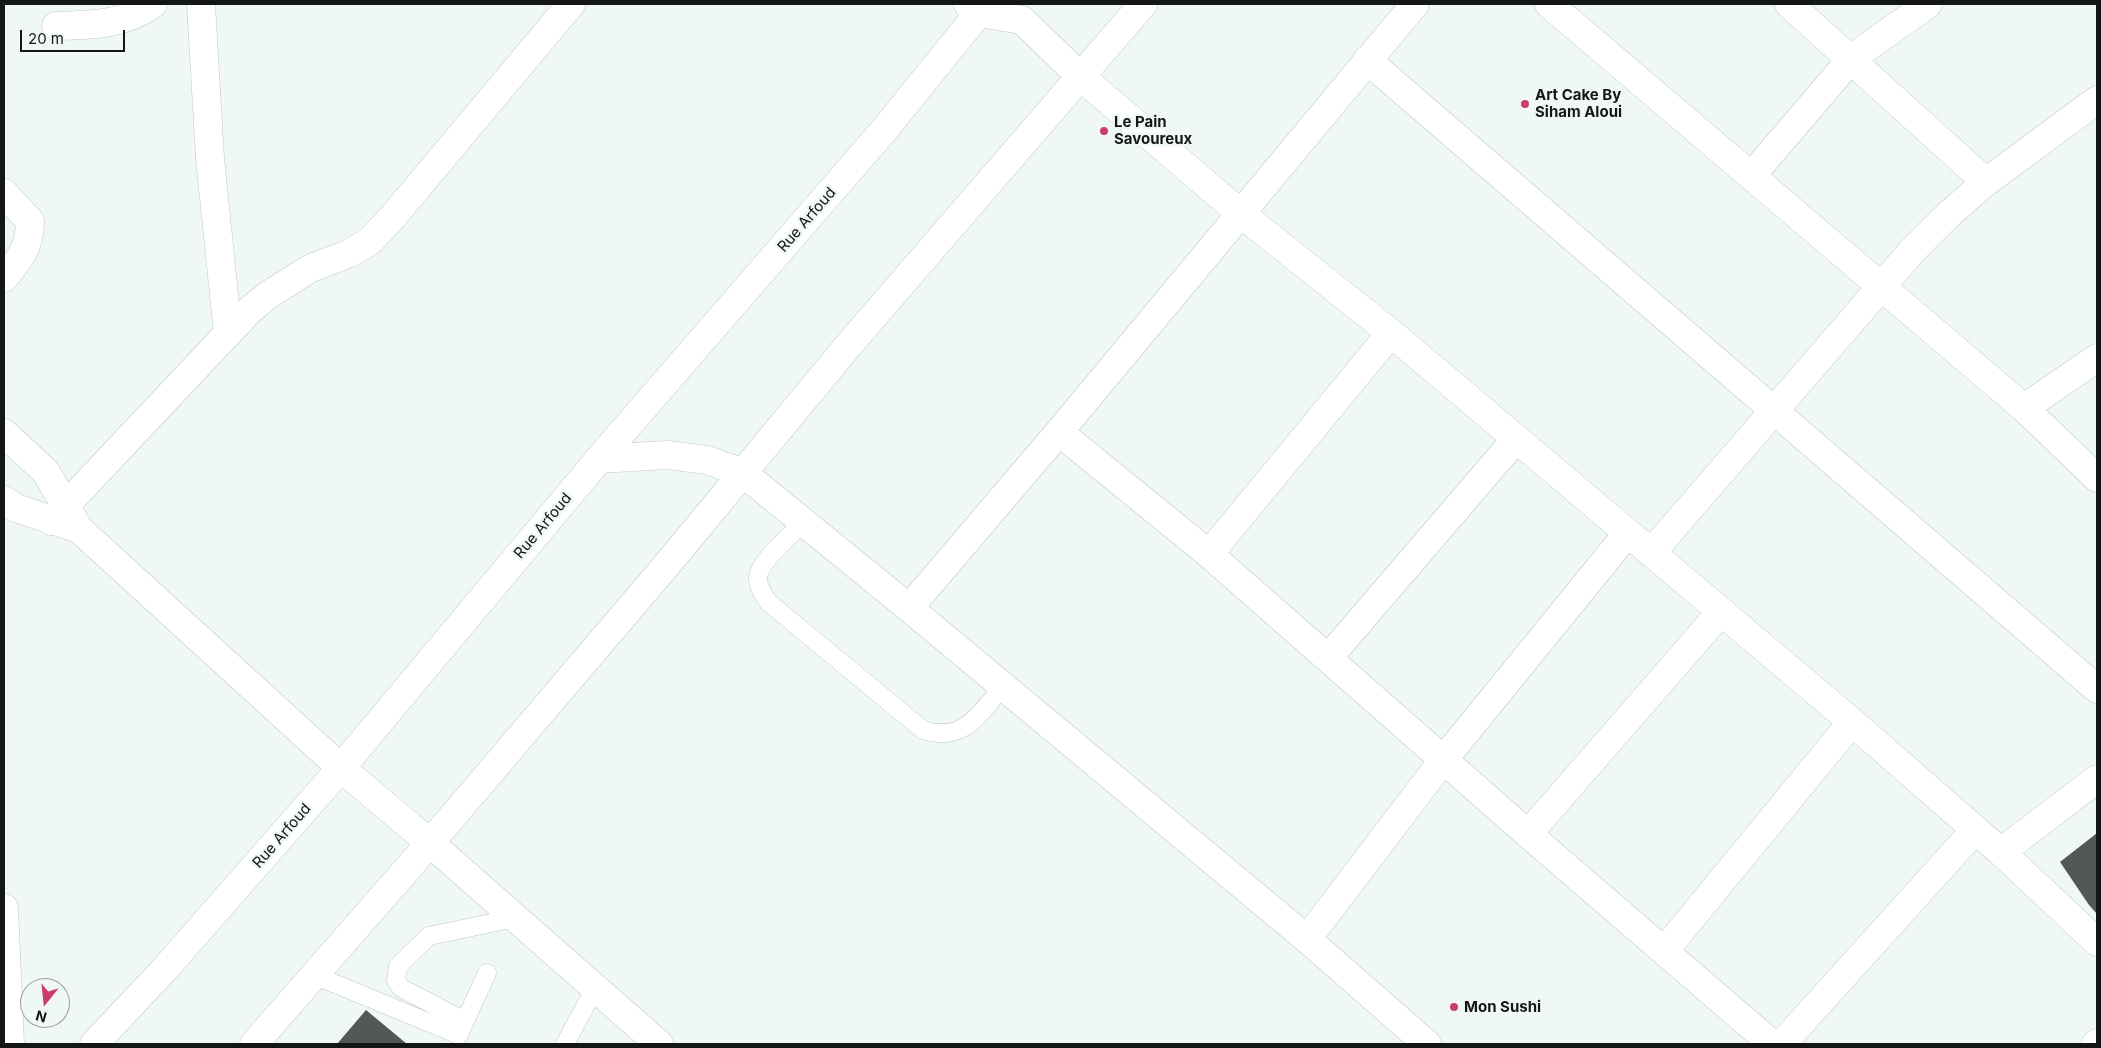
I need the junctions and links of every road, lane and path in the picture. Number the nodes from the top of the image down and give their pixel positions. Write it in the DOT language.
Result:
graph roads {
  1 [pos="153,4"];
  2 [pos="201,4"];
  3 [pos="571,4"];
  4 [pos="1142,4"];
  5 [pos="1415,4"];
  6 [pos="1549,4"];
  7 [pos="1789,4"];
  8 [pos="1928,4"];
  9 [pos="977,7"];
  10 [pos="1020,12"];
  11 [pos="56,26"];
  12 [pos="1852,58"];
  13 [pos="1367,60"];
  14 [pos="1081,77"];
  15 [pos="2097,100"];
  16 [pos="1752,175"];
  17 [pos="1986,182"];
  18 [pos="4,193"];
  19 [pos="1240,213"];
  20 [pos="4,278"];
  21 [pos="1881,287"];
  22 [pos="1391,333"];
  23 [pos="228,334"];
  24 [pos="2097,358"];
  25 [pos="2024,408"];
  26 [pos="1775,410"];
  27 [pos="1059,432"];
  28 [pos="4,433"];
  29 [pos="1516,438"];
  30 [pos="599,459"];
  31 [pos="743,473"];
  32 [pos="2097,478"];
  33 [pos="4,500"];
  34 [pos="59,513"];
  35 [pos="803,522"];
  36 [pos="1627,534"];
  37 [pos="1651,552"];
  38 [pos="1209,554"];
  39 [pos="908,608"];
  40 [pos="1721,612"];
  41 [pos="1329,657"];
  42 [pos="1004,687"];
  43 [pos="2097,689"];
  44 [pos="1852,722"];
  45 [pos="1444,759"];
  46 [pos="341,768"];
  47 [pos="2097,779"];
  48 [pos="1975,830"];
  49 [pos="1528,834"];
  50 [pos="430,843"];
  51 [pos="2001,852"];
  52 [pos="4,908"];
  53 [pos="515,918"];
  54 [pos="1307,939"];
  55 [pos="2097,942"];
  56 [pos="1665,950"];
  57 [pos="487,973"];
  58 [pos="314,976"];
  59 [pos="595,988"];
  60 [pos="459,1034"];
  61 [pos="10,1044"];
  62 [pos="94,1044"];
  63 [pos="254,1044"];
  64 [pos="565,1044"];
  65 [pos="659,1044"];
  66 [pos="1427,1044"];
  67 [pos="1772,1044"];
  68 [pos="1782,1044"];
  1 -- 11 [label="street"];
  2 -- 23 [label="street"];
  3 -- 23 [label="street"];
  4 -- 14 [label="street"];
  5 -- 13 [label="street"];
  6 -- 16 [label="street"];
  7 -- 12 [label="street"];
  8 -- 12 [label="street"];
  9 -- 10 [label="street"];
  9 -- 30 [label="street, Rue Arfoud"];
  10 -- 14 [label="street"];
  12 -- 16 [label="street"];
  12 -- 17 [label="street"];
  13 -- 19 [label="street"];
  13 -- 26 [label="street"];
  14 -- 19 [label="street"];
  14 -- 31 [label="street"];
  15 -- 17 [label="street"];
  16 -- 21 [label="street"];
  17 -- 21 [label="street"];
  18 -- 20 [label="street"];
  19 -- 22 [label="street"];
  19 -- 27 [label="street"];
  21 -- 25 [label="street"];
  21 -- 26 [label="street"];
  22 -- 29 [label="street"];
  22 -- 38 [label="street"];
  23 -- 34 [label="street"];
  24 -- 25 [label="street"];
  25 -- 32 [label="street"];
  26 -- 37 [label="street"];
  26 -- 43 [label="street"];
  27 -- 38 [label="street"];
  27 -- 39 [label="street"];
  28 -- 34 [label="street"];
  29 -- 36 [label="street"];
  29 -- 41 [label="street"];
  30 -- 31 [label="street"];
  30 -- 46 [label="street, Rue Arfoud"];
  31 -- 35 [label="street"];
  31 -- 50 [label="street"];
  33 -- 34 [label="street"];
  34 -- 46 [label="street"];
  35 -- 39 [label="street"];
  35 -- 42 [label="lane"];
  36 -- 37 [label="street"];
  36 -- 45 [label="street"];
  37 -- 40 [label="street"];
  38 -- 41 [label="street"];
  39 -- 42 [label="street"];
  40 -- 44 [label="street"];
  40 -- 49 [label="street"];
  41 -- 45 [label="street"];
  42 -- 54 [label="street"];
  44 -- 48 [label="street"];
  44 -- 56 [label="street"];
  45 -- 49 [label="street"];
  45 -- 54 [label="street"];
  46 -- 50 [label="street"];
  46 -- 62 [label="street, Rue Arfoud"];
  47 -- 51 [label="street"];
  48 -- 51 [label="street"];
  48 -- 68 [label="street"];
  49 -- 56 [label="street"];
  50 -- 53 [label="street"];
  50 -- 58 [label="street"];
  51 -- 55 [label="street"];
  52 -- 61 [label="street"];
  53 -- 59 [label="street"];
  53 -- 60 [label="lane"];
  54 -- 66 [label="street"];
  56 -- 67 [label="street"];
  57 -- 60 [label="lane"];
  58 -- 60 [label="lane"];
  58 -- 63 [label="street"];
  59 -- 64 [label="lane"];
  59 -- 65 [label="street"];
}
